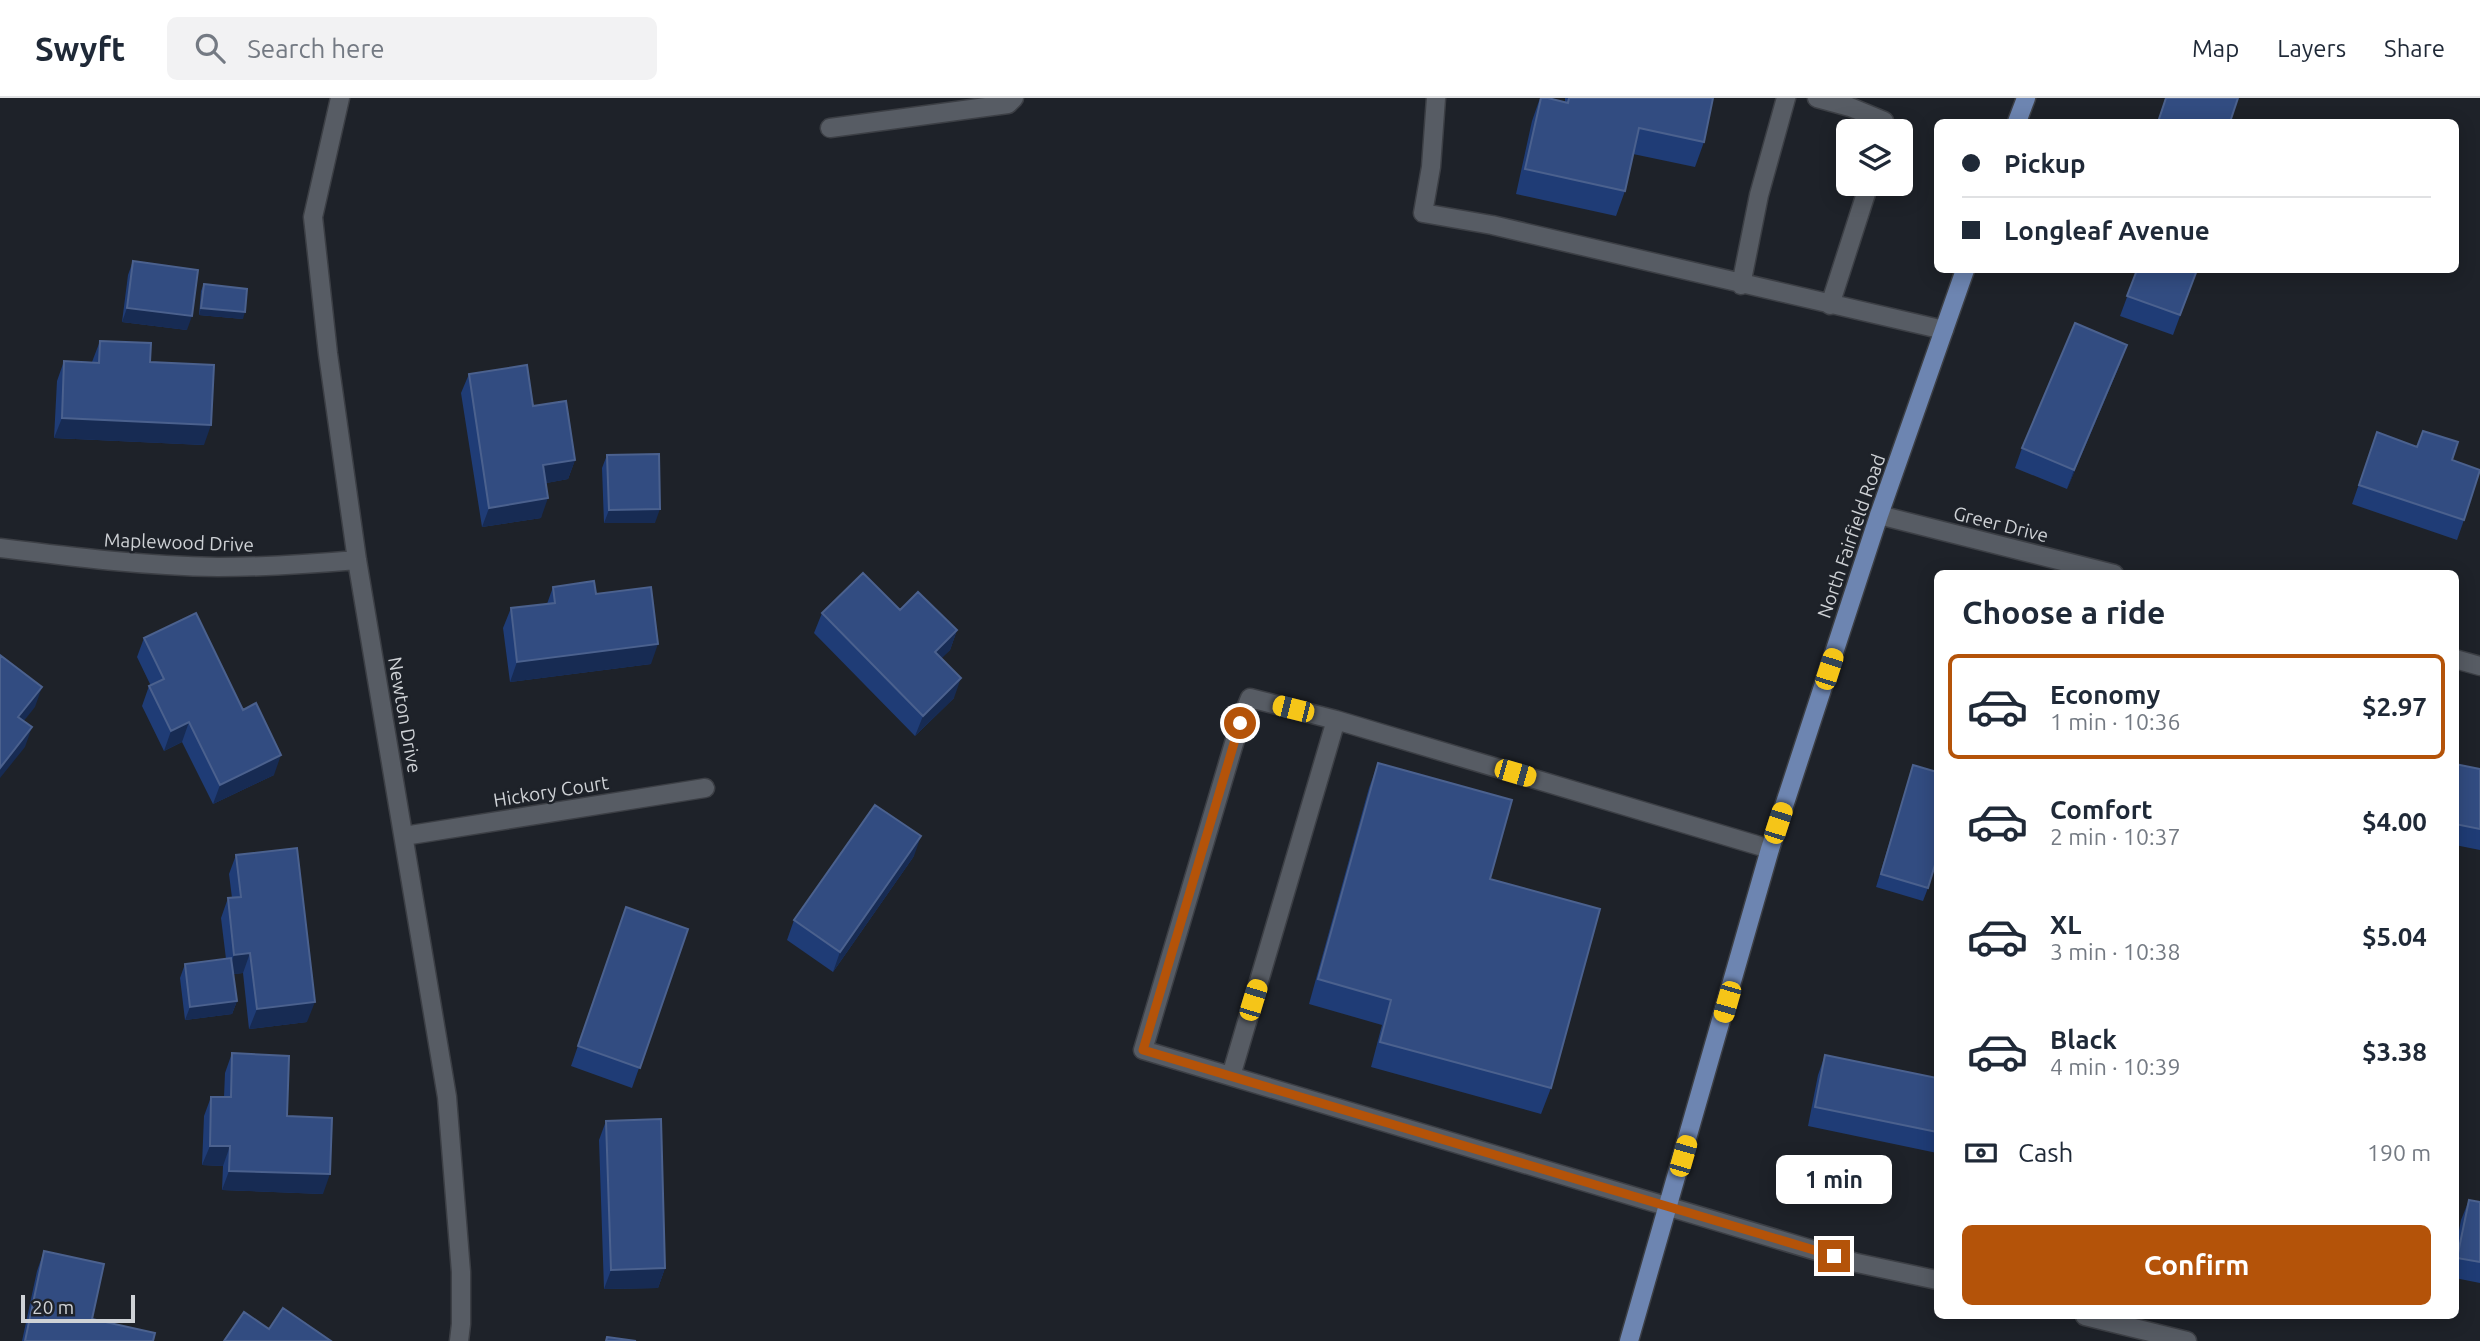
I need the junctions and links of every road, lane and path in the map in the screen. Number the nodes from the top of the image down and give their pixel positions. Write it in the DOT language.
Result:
graph roads {
  1 [pos="340,98"];
  2 [pos="1014,98"];
  3 [pos="1436,98"];
  4 [pos="1786,98"];
  5 [pos="1817,98"];
  6 [pos="2026,98"];
  7 [pos="1879,119"];
  8 [pos="2018,119"];
  9 [pos="830,128"];
  10 [pos="1865,196"];
  11 [pos="1964,273"];
  12 [pos="1741,285"];
  13 [pos="1830,305"];
  14 [pos="1944,330"];
  15 [pos="1879,515"];
  16 [pos="0,548"];
  17 [pos="357,560"];
  18 [pos="2098,570"];
  19 [pos="2459,660"];
  20 [pos="2480,666"];
  21 [pos="1336,720"];
  22 [pos="705,788"];
  23 [pos="404,836"];
  24 [pos="1770,849"];
  25 [pos="1231,1076"];
  26 [pos="1669,1207"];
  27 [pos="1934,1279"];
  28 [pos="2097,1319"];
  29 [pos="459,1341"];
  30 [pos="1629,1341"];
  31 [pos="2187,1341"];
  1 -- 17 [label="street, Newton Drive"];
  2 -- 9 [label="street"];
  3 -- 12 [label="street"];
  4 -- 12 [label="street"];
  5 -- 7 [label="street"];
  6 -- 8 [label="main road"];
  10 -- 13 [label="street"];
  11 -- 14 [label="main road, North Fairfield Road"];
  12 -- 13 [label="street"];
  13 -- 14 [label="street"];
  14 -- 15 [label="main road, North Fairfield Road"];
  15 -- 18 [label="street, Greer Drive"];
  15 -- 24 [label="main road, North Fairfield Road"];
  16 -- 17 [label="street, Maplewood Drive"];
  17 -- 23 [label="street, Newton Drive"];
  19 -- 20 [label="street"];
  21 -- 24 [label="street"];
  21 -- 25 [label="street"];
  21 -- 25 [label="street"];
  22 -- 23 [label="street, Hickory Court"];
  23 -- 29 [label="street, Newton Drive"];
  24 -- 26 [label="main road, North Fairfield Road"];
  25 -- 26 [label="street"];
  26 -- 27 [label="street"];
  26 -- 30 [label="main road, North Fairfield Road"];
  28 -- 31 [label="street"];
}
